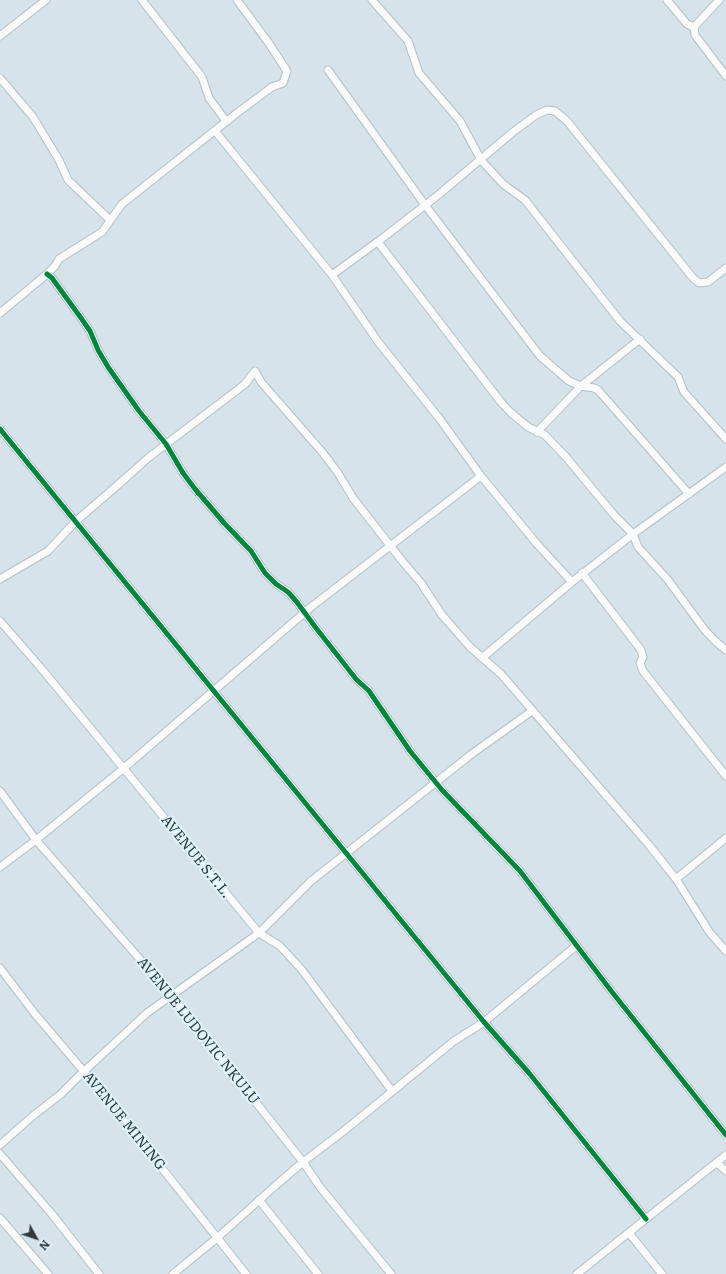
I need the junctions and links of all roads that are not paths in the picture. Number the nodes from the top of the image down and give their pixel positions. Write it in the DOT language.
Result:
graph roads {
  1 [pos="142,0"];
  2 [pos="238,0"];
  3 [pos="372,0"];
  4 [pos="667,0"];
  5 [pos="719,0"];
  6 [pos="43,1"];
  7 [pos="694,27"];
  8 [pos="0,36"];
  9 [pos="328,70"];
  10 [pos="726,76"];
  11 [pos="0,78"];
  12 [pos="226,121"];
  13 [pos="215,130"];
  14 [pos="481,160"];
  15 [pos="425,205"];
  16 [pos="110,220"];
  17 [pos="378,242"];
  18 [pos="726,268"];
  19 [pos="47,274"];
  20 [pos="332,275"];
  21 [pos="0,313"];
  22 [pos="640,339"];
  23 [pos="581,386"];
  24 [pos="0,429"];
  25 [pos="537,432"];
  26 [pos="726,438"];
  27 [pos="166,444"];
  28 [pos="726,467"];
  29 [pos="481,476"];
  30 [pos="689,494"];
  31 [pos="76,521"];
  32 [pos="633,534"];
  33 [pos="391,545"];
  34 [pos="582,573"];
  35 [pos="0,579"];
  36 [pos="572,582"];
  37 [pos="304,613"];
  38 [pos="0,621"];
  39 [pos="726,650"];
  40 [pos="482,658"];
  41 [pos="214,690"];
  42 [pos="532,711"];
  43 [pos="124,768"];
  44 [pos="726,776"];
  45 [pos="436,782"];
  46 [pos="0,791"];
  47 [pos="726,838"];
  48 [pos="36,840"];
  49 [pos="347,853"];
  50 [pos="0,867"];
  51 [pos="676,879"];
  52 [pos="259,933"];
  53 [pos="576,946"];
  54 [pos="726,951"];
  55 [pos="0,968"];
  56 [pos="172,996"];
  57 [pos="484,1022"];
  58 [pos="84,1071"];
  59 [pos="392,1091"];
  60 [pos="726,1135"];
  61 [pos="0,1145"];
  62 [pos="0,1154"];
  63 [pos="726,1155"];
  64 [pos="303,1162"];
  65 [pos="717,1163"];
  66 [pos="726,1171"];
  67 [pos="259,1200"];
  68 [pos="0,1218"];
  69 [pos="646,1219"];
  70 [pos="629,1233"];
  71 [pos="217,1238"];
  72 [pos="48,1274"];
  73 [pos="100,1274"];
  74 [pos="173,1274"];
  75 [pos="246,1274"];
  76 [pos="318,1274"];
  77 [pos="391,1274"];
  78 [pos="577,1274"];
  79 [pos="662,1274"];
  1 -- 12 [label="street"];
  2 -- 12 [label="street"];
  3 -- 14 [label="street"];
  4 -- 7 [label="street"];
  5 -- 7 [label="street"];
  6 -- 8 [label="street"];
  7 -- 10 [label="street"];
  9 -- 15 [label="street"];
  11 -- 16 [label="street"];
  12 -- 13 [label="street"];
  13 -- 16 [label="street"];
  13 -- 20 [label="street"];
  14 -- 15 [label="street"];
  14 -- 18 [label="street"];
  14 -- 22 [label="street"];
  15 -- 17 [label="street"];
  15 -- 23 [label="street"];
  16 -- 19 [label="street"];
  17 -- 20 [label="street"];
  17 -- 25 [label="street"];
  19 -- 21 [label="street"];
  19 -- 27 [label="street"];
  20 -- 29 [label="street"];
  22 -- 23 [label="street"];
  22 -- 26 [label="street"];
  23 -- 25 [label="street"];
  23 -- 30 [label="street"];
  24 -- 31 [label="street"];
  25 -- 32 [label="street"];
  27 -- 31 [label="street"];
  27 -- 33 [label="street"];
  27 -- 37 [label="street"];
  28 -- 30 [label="street"];
  29 -- 33 [label="street"];
  29 -- 36 [label="street"];
  30 -- 32 [label="street"];
  31 -- 35 [label="street"];
  31 -- 41 [label="street"];
  32 -- 34 [label="street"];
  32 -- 39 [label="street"];
  33 -- 37 [label="street"];
  33 -- 40 [label="street"];
  34 -- 36 [label="street"];
  34 -- 44 [label="street"];
  36 -- 40 [label="street"];
  37 -- 41 [label="street"];
  37 -- 45 [label="street"];
  38 -- 43 [label="street, AVENUE S.T.L."];
  40 -- 42 [label="street"];
  41 -- 43 [label="street"];
  41 -- 49 [label="street"];
  42 -- 45 [label="street"];
  42 -- 51 [label="street"];
  43 -- 48 [label="street"];
  43 -- 52 [label="street, AVENUE S.T.L."];
  45 -- 49 [label="street"];
  45 -- 53 [label="street"];
  46 -- 48 [label="street, AVENUE LUDOVIC NKULU"];
  47 -- 51 [label="street"];
  48 -- 50 [label="street"];
  48 -- 56 [label="street, AVENUE LUDOVIC NKULU"];
  49 -- 52 [label="street"];
  49 -- 57 [label="street"];
  51 -- 54 [label="street"];
  52 -- 56 [label="street"];
  52 -- 59 [label="street, AVENUE S.T.L."];
  53 -- 57 [label="street"];
  53 -- 60 [label="street"];
  55 -- 58 [label="street, AVENUE MINING"];
  56 -- 58 [label="street"];
  56 -- 64 [label="street, AVENUE LUDOVIC NKULU"];
  57 -- 59 [label="street"];
  57 -- 69 [label="street"];
  58 -- 61 [label="street"];
  58 -- 71 [label="street, AVENUE MINING"];
  59 -- 64 [label="street"];
  62 -- 73 [label="street"];
  63 -- 65 [label="street"];
  64 -- 67 [label="street"];
  64 -- 77 [label="street, AVENUE LUDOVIC NKULU"];
  65 -- 66 [label="street"];
  65 -- 69 [label="street"];
  67 -- 71 [label="street"];
  67 -- 76 [label="street"];
  68 -- 72 [label="street"];
  69 -- 70 [label="street"];
  70 -- 78 [label="street"];
  70 -- 79 [label="street"];
  71 -- 74 [label="street"];
  71 -- 75 [label="street, AVENUE MINING"];
}
